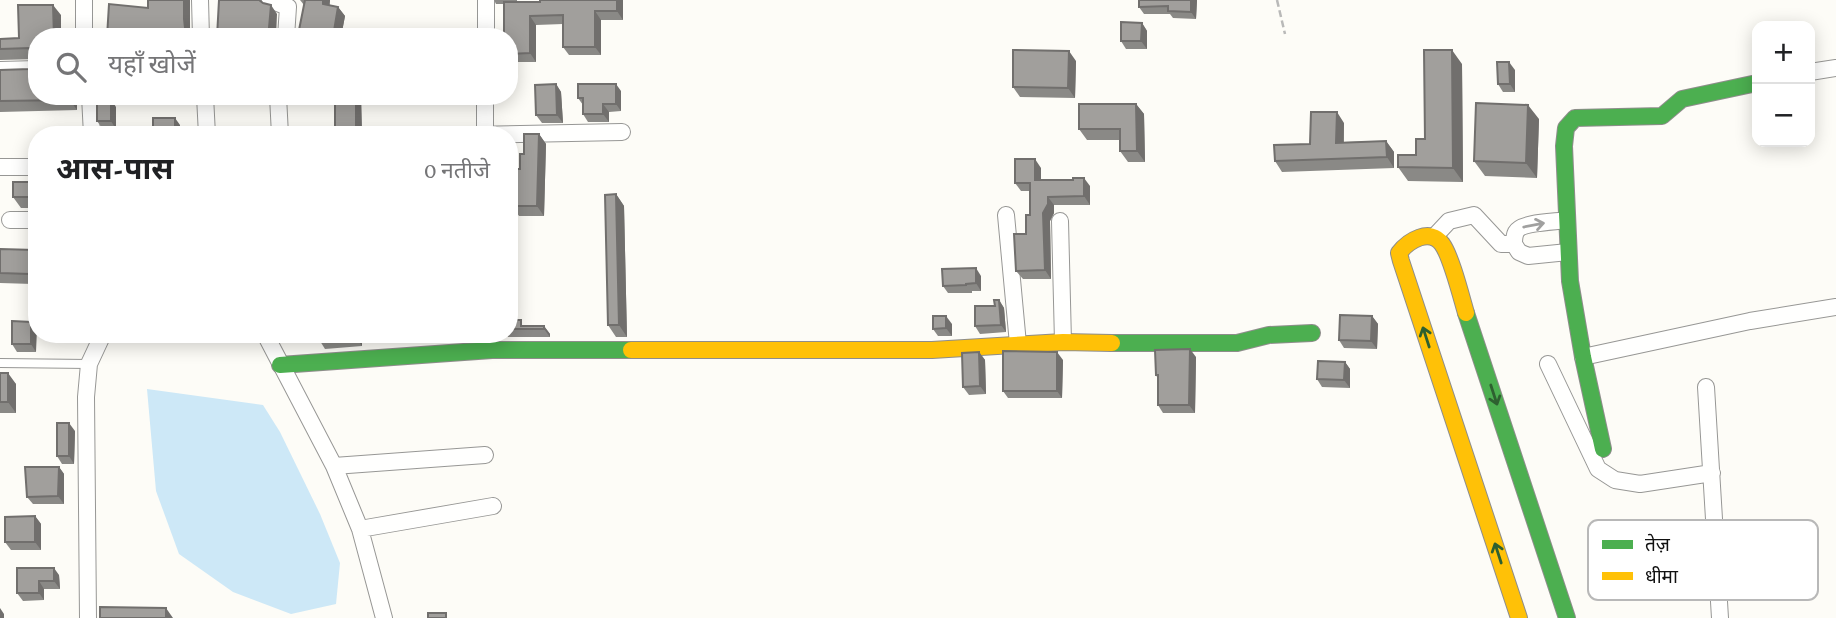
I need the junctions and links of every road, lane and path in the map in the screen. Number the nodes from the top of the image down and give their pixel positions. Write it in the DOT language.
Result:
graph roads {
  1 [pos="83,0"];
  2 [pos="200,0"];
  3 [pos="270,0"];
  4 [pos="486,0"];
  5 [pos="1277,0"];
  6 [pos="84,28"];
  7 [pos="201,28"];
  8 [pos="287,28"];
  9 [pos="486,28"];
  10 [pos="1285,34"];
  11 [pos="1836,68"];
  12 [pos="28,69"];
  13 [pos="0,70"];
  14 [pos="1815,71"];
  15 [pos="1752,84"];
  16 [pos="90,105"];
  17 [pos="205,105"];
  18 [pos="278,105"];
  19 [pos="485,105"];
  20 [pos="92,126"];
  21 [pos="207,126"];
  22 [pos="280,126"];
  23 [pos="485,126"];
  24 [pos="622,132"];
  25 [pos="518,134"];
  26 [pos="0,167"];
  27 [pos="28,167"];
  28 [pos="1006,215"];
  29 [pos="9,220"];
  30 [pos="28,220"];
  31 [pos="1567,220"];
  32 [pos="1060,221"];
  33 [pos="1434,237"];
  34 [pos="1514,244"];
  35 [pos="1568,252"];
  36 [pos="1836,307"];
  37 [pos="1312,333"];
  38 [pos="1063,342"];
  39 [pos="98,343"];
  40 [pos="269,343"];
  41 [pos="1018,344"];
  42 [pos="1583,357"];
  43 [pos="0,363"];
  44 [pos="89,364"];
  45 [pos="1548,364"];
  46 [pos="280,365"];
  47 [pos="1706,387"];
  48 [pos="1603,449"];
  49 [pos="485,455"];
  50 [pos="334,466"];
  51 [pos="1712,473"];
  52 [pos="493,506"];
  53 [pos="1715,520"];
  54 [pos="360,529"];
  55 [pos="1719,600"];
  56 [pos="88,618"];
  57 [pos="384,618"];
  58 [pos="1519,618"];
  59 [pos="1567,618"];
  60 [pos="1720,618"];
  1 -- 6 [label="street"];
  2 -- 7 [label="street"];
  3 -- 8 [label="street"];
  4 -- 9 [label="street"];
  5 -- 10 [label="path"];
  11 -- 14 [label="street"];
  12 -- 13 [label="street"];
  15 -- 31 [label="street"];
  16 -- 20 [label="street"];
  17 -- 21 [label="street"];
  18 -- 22 [label="street"];
  19 -- 23 [label="street"];
  24 -- 25 [label="street"];
  26 -- 27 [label="street"];
  28 -- 41 [label="street"];
  29 -- 30 [label="street"];
  34 -- 31 [label="street, one-way"];
  31 -- 35 [label="street"];
  32 -- 38 [label="street"];
  33 -- 34 [label="street"];
  58 -- 33 [label="street, one-way"];
  33 -- 59 [label="street, one-way"];
  34 -- 35 [label="street"];
  35 -- 42 [label="street"];
  36 -- 42 [label="street"];
  37 -- 38 [label="street"];
  38 -- 41 [label="street"];
  39 -- 44 [label="street"];
  40 -- 46 [label="street"];
  41 -- 46 [label="street"];
  42 -- 48 [label="street"];
  43 -- 44 [label="lane"];
  44 -- 56 [label="street"];
  45 -- 51 [label="street"];
  46 -- 50 [label="street"];
  47 -- 51 [label="street"];
  49 -- 50 [label="street"];
  50 -- 54 [label="street"];
  51 -- 53 [label="street"];
  52 -- 54 [label="street"];
  54 -- 57 [label="street"];
  55 -- 60 [label="street"];
}
